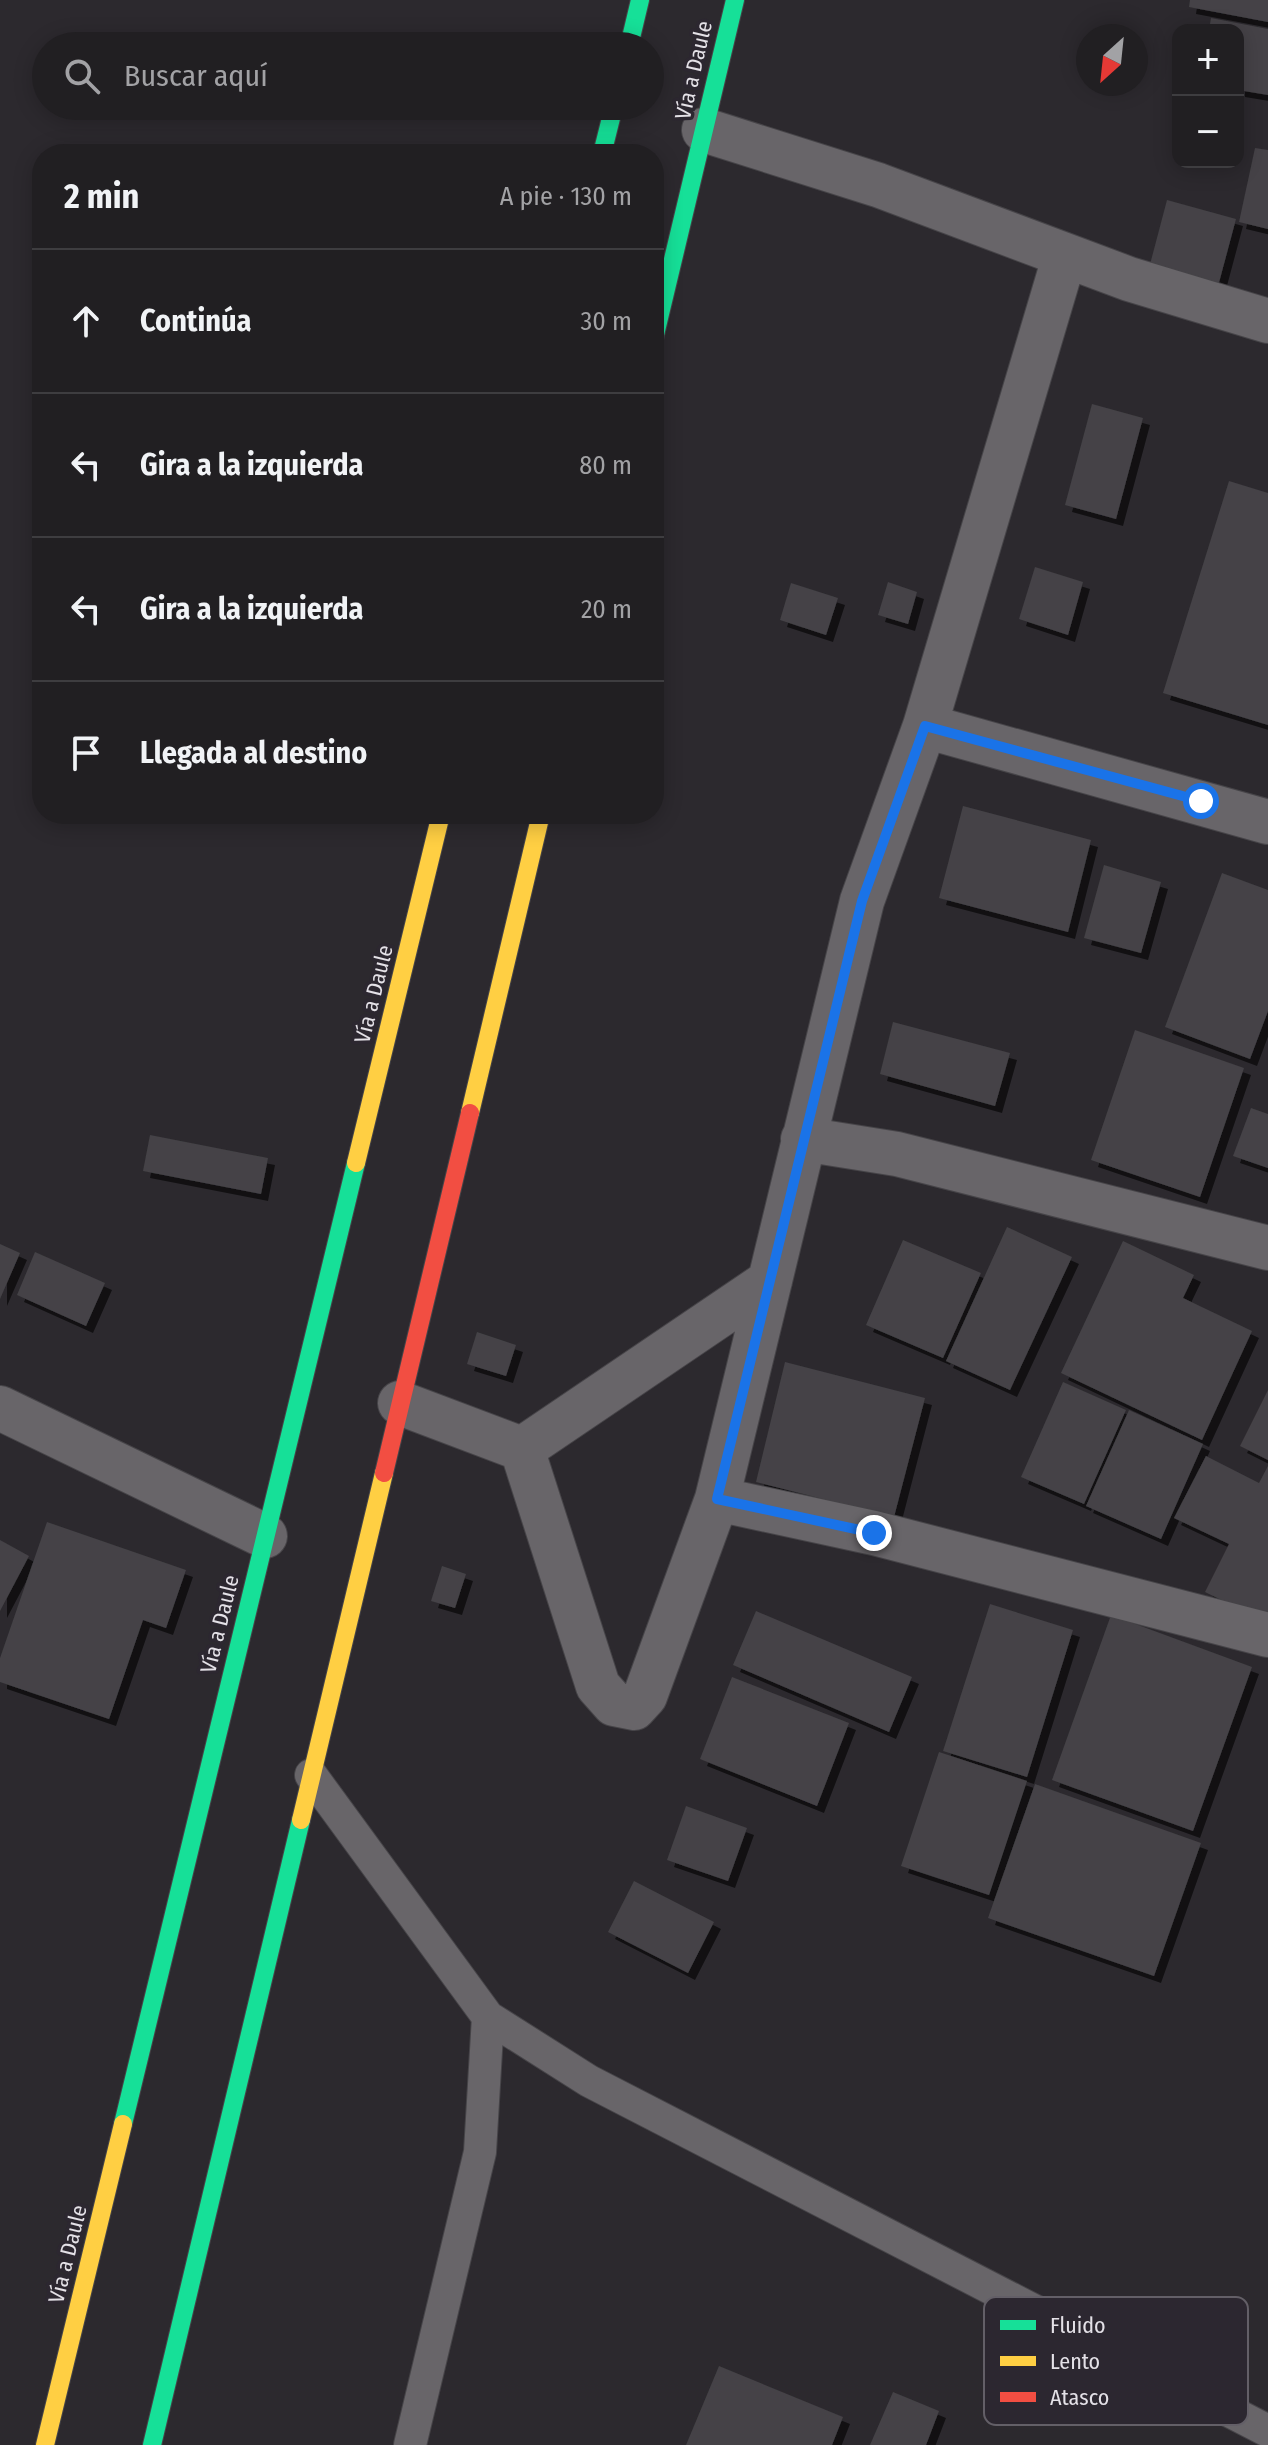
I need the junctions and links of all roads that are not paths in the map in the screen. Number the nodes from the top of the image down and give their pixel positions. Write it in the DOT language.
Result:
graph roads {
  1 [pos="640,0"];
  2 [pos="735,0"];
  3 [pos="632,32"];
  4 [pos="610,120"];
  5 [pos="704,130"];
  6 [pos="604,144"];
  7 [pos="1065,255"];
  8 [pos="664,297"];
  9 [pos="1268,321"];
  10 [pos="925,726"];
  11 [pos="1268,822"];
  12 [pos="439,824"];
  13 [pos="539,824"];
  14 [pos="803,1139"];
  15 [pos="1268,1248"];
  16 [pos="770,1281"];
  17 [pos="400,1403"];
  18 [pos="0,1408"];
  19 [pos="522,1449"];
  20 [pos="717,1499"];
  21 [pos="265,1536"];
  22 [pos="1268,1635"];
  23 [pos="311,1775"];
  24 [pos="488,2017"];
  25 [pos="1008,2297"];
  26 [pos="1248,2421"];
  27 [pos="1268,2431"];
  28 [pos="45,2445"];
  29 [pos="152,2445"];
  30 [pos="410,2445"];
  1 -- 3 [label="highway"];
  2 -- 5 [label="highway, Vía a Daule"];
  4 -- 6 [label="highway"];
  5 -- 7 [label="street"];
  5 -- 8 [label="highway, Vía a Daule"];
  7 -- 9 [label="street"];
  7 -- 10 [label="street"];
  10 -- 11 [label="street"];
  10 -- 14 [label="street"];
  12 -- 21 [label="highway, Vía a Daule"];
  13 -- 17 [label="highway"];
  14 -- 15 [label="street"];
  14 -- 16 [label="street"];
  16 -- 19 [label="street"];
  16 -- 20 [label="street"];
  17 -- 19 [label="street"];
  17 -- 23 [label="highway"];
  18 -- 21 [label="street"];
  19 -- 20 [label="street"];
  20 -- 22 [label="street"];
  21 -- 28 [label="highway, Vía a Daule"];
  23 -- 24 [label="lane"];
  23 -- 29 [label="highway"];
  24 -- 25 [label="lane"];
  24 -- 30 [label="lane"];
  26 -- 27 [label="lane"];
}
